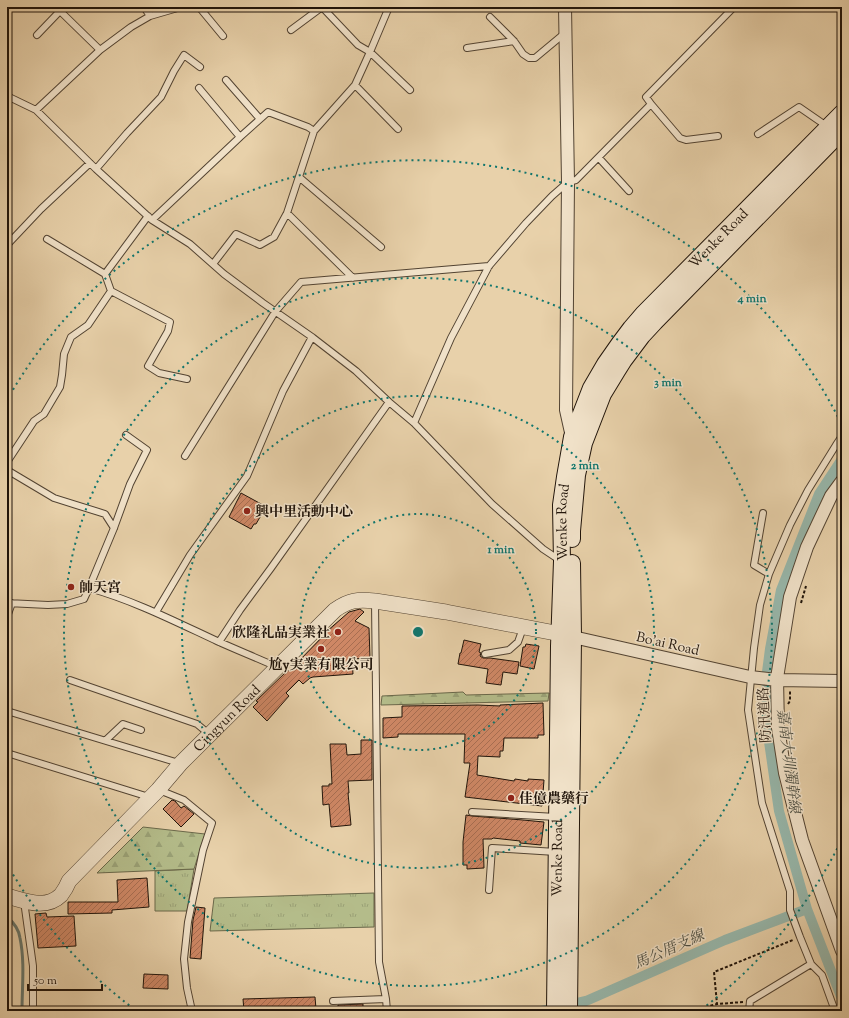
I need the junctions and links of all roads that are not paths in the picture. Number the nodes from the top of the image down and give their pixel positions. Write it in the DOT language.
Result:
graph roads {
  1 [pos="144,7"];
  2 [pos="181,7"];
  3 [pos="199,7"];
  4 [pos="322,7"];
  5 [pos="389,7"];
  6 [pos="565,7"];
  7 [pos="734,7"];
  8 [pos="150,16"];
  9 [pos="490,17"];
  10 [pos="292,30"];
  11 [pos="564,33"];
  12 [pos="37,34"];
  13 [pos="223,36"];
  14 [pos="514,41"];
  15 [pos="467,48"];
  16 [pos="100,50"];
  17 [pos="370,52"];
  18 [pos="200,67"];
  19 [pos="226,80"];
  20 [pos="355,85"];
  21 [pos="199,88"];
  22 [pos="410,90"];
  23 [pos="7,96"];
  24 [pos="651,104"];
  25 [pos="36,110"];
  26 [pos="842,112"];
  27 [pos="260,119"];
  28 [pos="398,129"];
  29 [pos="314,131"];
  30 [pos="836,131"];
  31 [pos="758,134"];
  32 [pos="718,136"];
  33 [pos="240,137"];
  34 [pos="599,158"];
  35 [pos="90,163"];
  36 [pos="96,168"];
  37 [pos="299,177"];
  38 [pos="568,182"];
  39 [pos="629,191"];
  40 [pos="287,213"];
  41 [pos="150,218"];
  42 [pos="47,239"];
  43 [pos="7,245"];
  44 [pos="381,247"];
  45 [pos="213,264"];
  46 [pos="489,266"];
  47 [pos="105,274"];
  48 [pos="353,278"];
  49 [pos="111,291"];
  50 [pos="275,312"];
  51 [pos="312,337"];
  52 [pos="187,380"];
  53 [pos="389,402"];
  54 [pos="414,423"];
  55 [pos="126,435"];
  56 [pos="842,436"];
  57 [pos="578,440"];
  58 [pos="185,456"];
  59 [pos="7,462"];
  60 [pos="7,470"];
  61 [pos="842,481"];
  62 [pos="763,513"];
  63 [pos="114,528"];
  64 [pos="567,565"];
  65 [pos="769,574"];
  66 [pos="89,588"];
  67 [pos="375,601"];
  68 [pos="9,603"];
  69 [pos="156,612"];
  70 [pos="7,617"];
  71 [pos="522,628"];
  72 [pos="566,636"];
  73 [pos="219,642"];
  74 [pos="484,654"];
  75 [pos="277,667"];
  76 [pos="754,678"];
  77 [pos="70,680"];
  78 [pos="775,680"];
  79 [pos="842,681"];
  80 [pos="7,711"];
  81 [pos="141,730"];
  82 [pos="210,734"];
  83 [pos="106,740"];
  84 [pos="7,754"];
  85 [pos="181,763"];
  86 [pos="155,794"];
  87 [pos="472,812"];
  88 [pos="558,817"];
  89 [pos="558,852"];
  90 [pos="490,890"];
  91 [pos="7,896"];
  92 [pos="24,901"];
  93 [pos="842,951"];
  94 [pos="811,964"];
  95 [pos="562,989"];
  96 [pos="386,999"];
  97 [pos="332,1001"];
  98 [pos="33,1011"];
  99 [pos="192,1011"];
  100 [pos="387,1011"];
  101 [pos="555,1011"];
  102 [pos="569,1011"];
  103 [pos="750,1011"];
  104 [pos="835,1011"];
  1 -- 8 [label="lane"];
  2 -- 8 [label="lane"];
  3 -- 13 [label="lane"];
  4 -- 10 [label="lane"];
  4 -- 17 [label="lane"];
  5 -- 17 [label="lane"];
  6 -- 11 [label="street"];
  7 -- 24 [label="lane"];
  8 -- 16 [label="lane"];
  9 -- 14 [label="lane"];
  11 -- 14 [label="lane"];
  11 -- 38 [label="street"];
  12 -- 16 [label="lane"];
  14 -- 15 [label="lane"];
  16 -- 25 [label="lane"];
  17 -- 20 [label="lane"];
  17 -- 22 [label="lane"];
  18 -- 36 [label="lane"];
  19 -- 27 [label="lane"];
  20 -- 28 [label="lane"];
  20 -- 29 [label="lane"];
  21 -- 33 [label="lane"];
  23 -- 25 [label="lane"];
  24 -- 32 [label="lane"];
  24 -- 34 [label="lane"];
  25 -- 35 [label="lane"];
  26 -- 30 [label="main road, Wenke Road"];
  27 -- 29 [label="lane"];
  27 -- 33 [label="lane"];
  29 -- 37 [label="lane"];
  30 -- 31 [label="lane"];
  30 -- 57 [label="main road, Wenke Road"];
  33 -- 41 [label="lane"];
  34 -- 38 [label="lane"];
  34 -- 39 [label="lane"];
  35 -- 36 [label="lane"];
  35 -- 43 [label="lane"];
  36 -- 41 [label="lane"];
  37 -- 40 [label="lane"];
  37 -- 44 [label="lane"];
  38 -- 46 [label="lane"];
  38 -- 57 [label="street"];
  40 -- 45 [label="lane"];
  40 -- 48 [label="lane"];
  41 -- 45 [label="lane"];
  41 -- 47 [label="lane"];
  42 -- 47 [label="lane"];
  45 -- 50 [label="lane"];
  46 -- 48 [label="lane"];
  46 -- 54 [label="lane"];
  47 -- 49 [label="lane"];
  48 -- 50 [label="lane"];
  49 -- 52 [label="lane"];
  49 -- 59 [label="lane"];
  50 -- 51 [label="lane"];
  50 -- 58 [label="lane"];
  51 -- 53 [label="lane"];
  51 -- 69 [label="lane"];
  53 -- 54 [label="lane"];
  53 -- 73 [label="lane"];
  54 -- 64 [label="lane"];
  55 -- 63 [label="lane"];
  56 -- 65 [label="lane"];
  57 -- 64 [label="main road, Wenke Road"];
  60 -- 63 [label="lane"];
  61 -- 78 [label="street, 防汛道路"];
  62 -- 65 [label="lane"];
  63 -- 66 [label="lane"];
  64 -- 72 [label="main road, Wenke Road"];
  65 -- 76 [label="lane"];
  66 -- 68 [label="lane"];
  66 -- 69 [label="lane"];
  67 -- 71 [label="street, Cingyun Road"];
  67 -- 75 [label="street, Cingyun Road"];
  67 -- 96 [label="lane"];
  68 -- 70 [label="lane"];
  69 -- 73 [label="lane"];
  71 -- 72 [label="street, Cingyun Road"];
  71 -- 74 [label="lane"];
  72 -- 76 [label="street, Bo'ai Road"];
  72 -- 88 [label="main road, Wenke Road"];
  72 -- 95 [label="main road, Wenke Road"];
  73 -- 75 [label="lane"];
  75 -- 82 [label="street, Cingyun Road"];
  76 -- 78 [label="street, Bo'ai Road"];
  76 -- 94 [label="lane"];
  77 -- 82 [label="lane"];
  78 -- 79 [label="street"];
  78 -- 93 [label="street, 防汛道路"];
  80 -- 83 [label="lane"];
  81 -- 83 [label="lane"];
  82 -- 85 [label="street, Cingyun Road"];
  83 -- 85 [label="lane"];
  84 -- 86 [label="lane"];
  85 -- 86 [label="street, Cingyun Road"];
  86 -- 92 [label="street, Cingyun Road"];
  86 -- 99 [label="lane"];
  87 -- 88 [label="lane"];
  88 -- 89 [label="main road, Wenke Road"];
  89 -- 90 [label="lane"];
  89 -- 95 [label="main road, Wenke Road"];
  91 -- 92 [label="street, Cingyun Road"];
  92 -- 98 [label="lane"];
  94 -- 103 [label="lane"];
  94 -- 104 [label="lane"];
  95 -- 101 [label="main road, Wenke Road"];
  95 -- 102 [label="main road, Wenke Road"];
  96 -- 97 [label="lane"];
  96 -- 100 [label="lane"];
}
